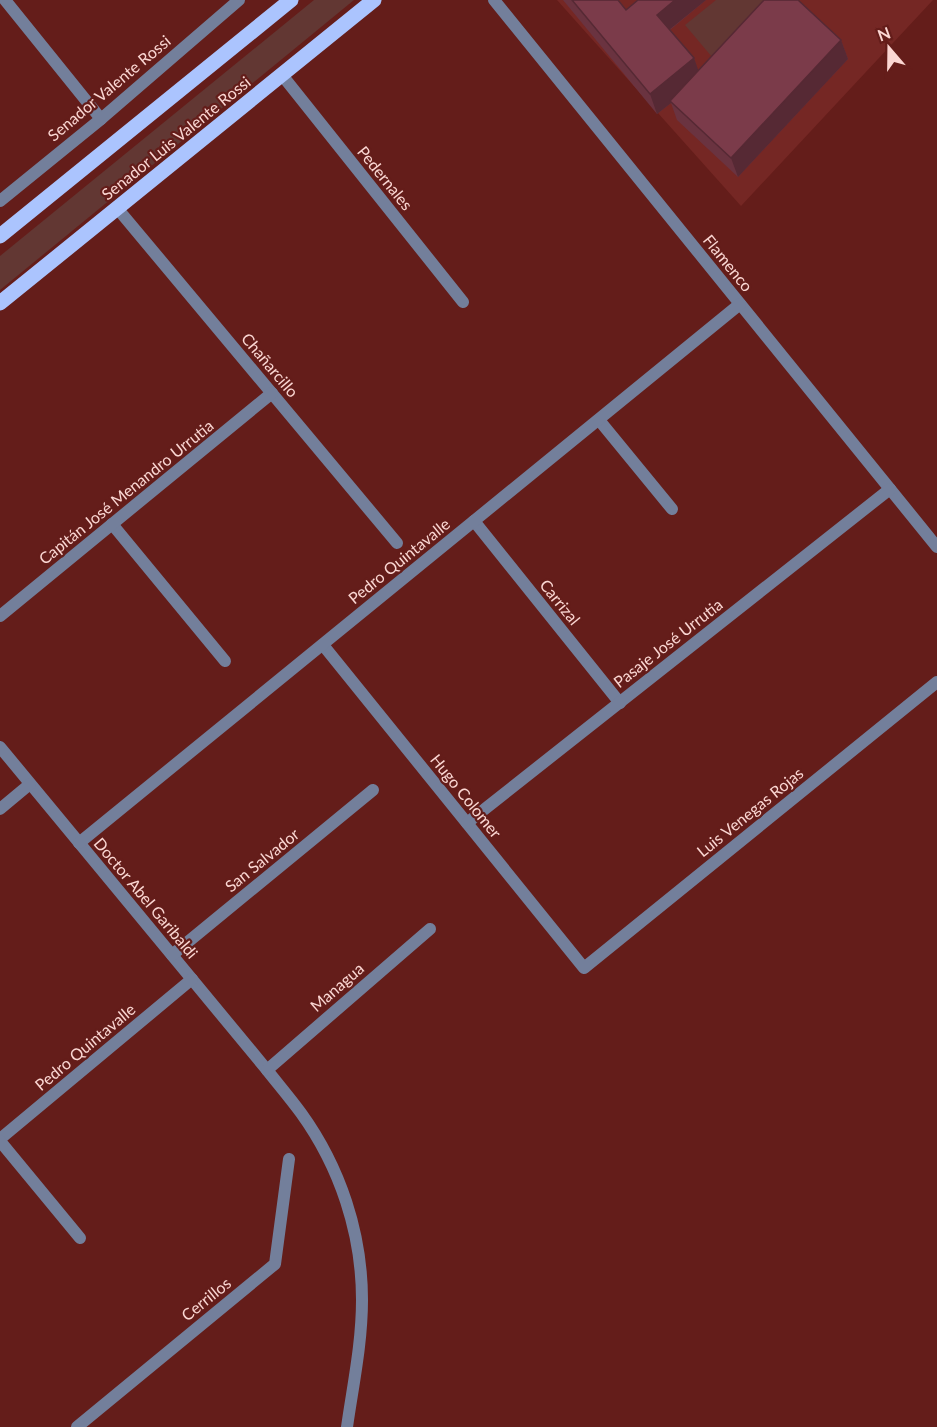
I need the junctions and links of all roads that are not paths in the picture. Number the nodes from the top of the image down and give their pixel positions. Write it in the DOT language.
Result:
graph roads {
  1 [pos="5,0"];
  2 [pos="239,0"];
  3 [pos="291,0"];
  4 [pos="374,0"];
  5 [pos="494,0"];
  6 [pos="282,75"];
  7 [pos="101,119"];
  8 [pos="0,201"];
  9 [pos="117,208"];
  10 [pos="0,236"];
  11 [pos="463,302"];
  12 [pos="0,303"];
  13 [pos="741,304"];
  14 [pos="272,393"];
  15 [pos="599,420"];
  16 [pos="890,489"];
  17 [pos="672,509"];
  18 [pos="474,521"];
  19 [pos="112,524"];
  20 [pos="397,543"];
  21 [pos="937,547"];
  22 [pos="0,616"];
  23 [pos="323,645"];
  24 [pos="225,661"];
  25 [pos="937,682"];
  26 [pos="620,703"];
  27 [pos="0,747"];
  28 [pos="30,784"];
  29 [pos="373,790"];
  30 [pos="0,809"];
  31 [pos="467,823"];
  32 [pos="79,843"];
  33 [pos="430,929"];
  34 [pos="172,955"];
  35 [pos="584,968"];
  36 [pos="192,979"];
  37 [pos="267,1070"];
  38 [pos="0,1140"];
  39 [pos="289,1159"];
  40 [pos="80,1238"];
  41 [pos="77,1427"];
  42 [pos="347,1427"];
  1 -- 7 [label="street"];
  2 -- 7 [label="street, Senador Valente Rossi"];
  3 -- 10 [label="main road"];
  4 -- 6 [label="main road, Senador Luis Valente Rossi"];
  5 -- 13 [label="street, Flamenco"];
  6 -- 9 [label="main road, Senador Luis Valente Rossi"];
  6 -- 11 [label="street, Pedernales"];
  7 -- 8 [label="street, Senador Valente Rossi"];
  9 -- 12 [label="main road, Senador Luis Valente Rossi"];
  9 -- 14 [label="street, Chañarcillo"];
  13 -- 15 [label="street, Pedro Quintavalle"];
  13 -- 16 [label="street, Flamenco"];
  14 -- 19 [label="street, Capitán José Menandro Urrutia"];
  14 -- 20 [label="street, Chañarcillo"];
  15 -- 17 [label="street"];
  15 -- 18 [label="street, Pedro Quintavalle"];
  16 -- 21 [label="street, Flamenco"];
  16 -- 26 [label="street, Pasaje José Urrutia"];
  18 -- 23 [label="street, Pedro Quintavalle"];
  18 -- 26 [label="street, Carrizal"];
  19 -- 22 [label="street, Capitán José Menandro Urrutia"];
  19 -- 24 [label="street"];
  23 -- 31 [label="street, Hugo Colomer"];
  23 -- 32 [label="street, Pedro Quintavalle"];
  25 -- 35 [label="street, Luis Venegas Rojas"];
  26 -- 31 [label="street, Pasaje José Urrutia"];
  27 -- 28 [label="street, Doctor Abel Garibaldi"];
  28 -- 30 [label="street"];
  28 -- 32 [label="street, Doctor Abel Garibaldi"];
  29 -- 34 [label="street, San Salvador"];
  31 -- 35 [label="street, Hugo Colomer"];
  32 -- 34 [label="street, Doctor Abel Garibaldi"];
  33 -- 37 [label="street, Managua"];
  34 -- 36 [label="street, Doctor Abel Garibaldi"];
  36 -- 37 [label="street, Doctor Abel Garibaldi"];
  36 -- 38 [label="street, Pedro Quintavalle"];
  37 -- 42 [label="street, Doctor Abel Garibaldi"];
  38 -- 40 [label="street, Pedro Quintavalle"];
  39 -- 41 [label="street, Cerrillos"];
}
